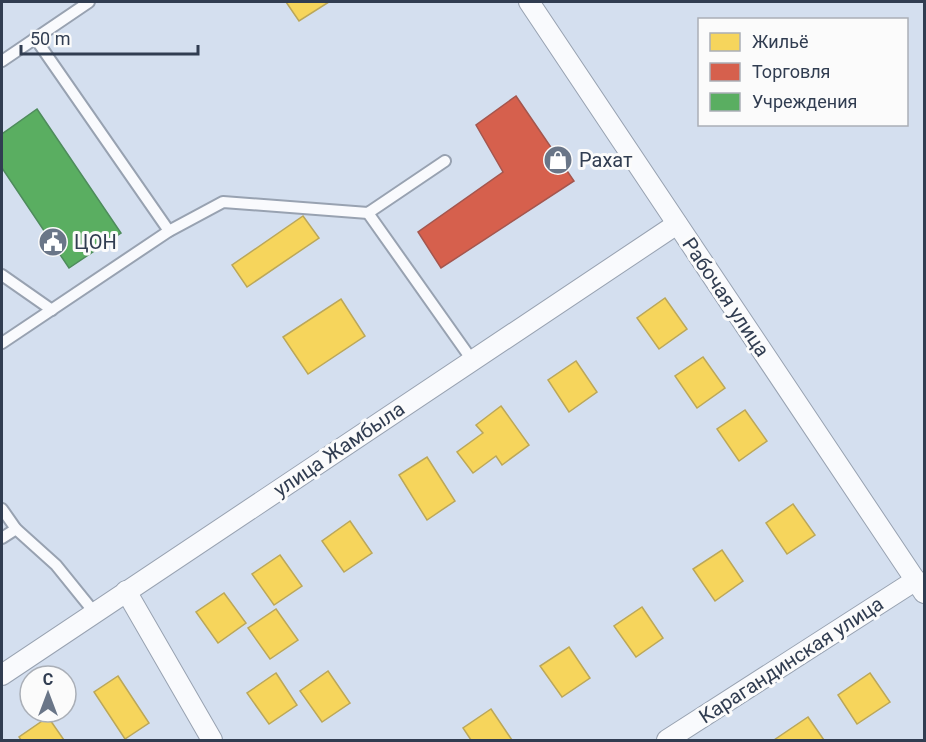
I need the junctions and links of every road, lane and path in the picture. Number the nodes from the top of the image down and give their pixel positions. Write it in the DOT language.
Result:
graph roads {
  1 [pos="89,2"];
  2 [pos="529,2"];
  3 [pos="35,38"];
  4 [pos="2,61"];
  5 [pos="445,161"];
  6 [pos="369,213"];
  7 [pos="677,224"];
  8 [pos="169,231"];
  9 [pos="2,275"];
  10 [pos="52,310"];
  11 [pos="2,343"];
  12 [pos="472,360"];
  13 [pos="2,509"];
  14 [pos="16,529"];
  15 [pos="2,538"];
  16 [pos="920,586"];
  17 [pos="126,591"];
  18 [pos="94,612"];
  19 [pos="2,675"];
  20 [pos="212,741"];
  21 [pos="667,741"];
  1 -- 3 [label="lane"];
  2 -- 7 [label="street, Рабочая улица"];
  3 -- 4 [label="lane"];
  3 -- 8 [label="lane"];
  5 -- 6 [label="lane"];
  6 -- 8 [label="lane"];
  6 -- 12 [label="lane"];
  7 -- 12 [label="street, улица Жамбыла"];
  7 -- 16 [label="street, Рабочая улица"];
  8 -- 10 [label="lane"];
  9 -- 10 [label="lane"];
  10 -- 11 [label="lane"];
  12 -- 17 [label="street, улица Жамбыла"];
  13 -- 14 [label="lane"];
  14 -- 15 [label="lane"];
  14 -- 18 [label="lane"];
  16 -- 21 [label="street, Карагандинская улица"];
  17 -- 18 [label="street, улица Жамбыла"];
  17 -- 20 [label="street"];
  18 -- 19 [label="street, улица Жамбыла"];
}
